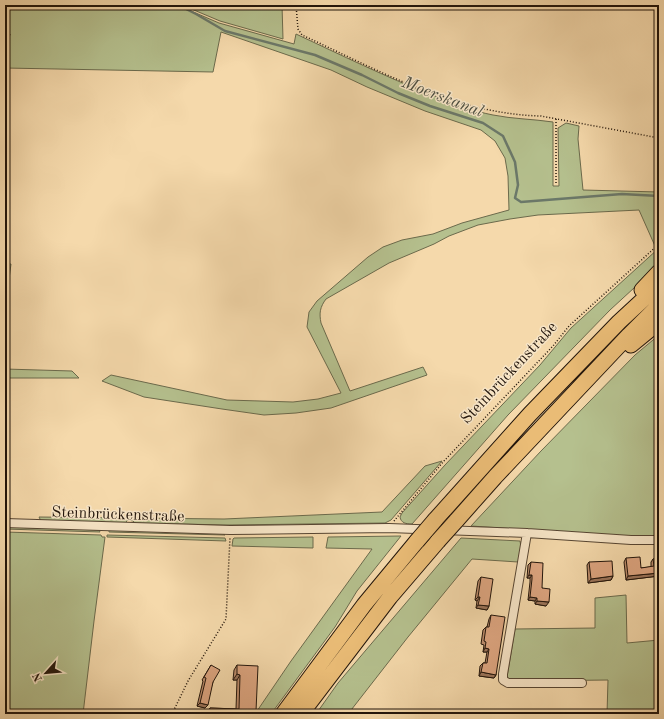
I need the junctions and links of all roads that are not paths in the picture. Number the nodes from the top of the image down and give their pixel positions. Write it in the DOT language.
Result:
graph roads {
  1 [pos="659,272"];
  2 [pos="659,285"];
  3 [pos="659,306"];
  4 [pos="619,322"];
  5 [pos="659,322"];
  6 [pos="560,408"];
  7 [pos="5,523"];
  8 [pos="527,533"];
  9 [pos="659,540"];
  10 [pos="582,683"];
  11 [pos="282,714"];
  12 [pos="301,714"];
  1 -- 4 [label="highway"];
  2 -- 4 [label="highway"];
  3 -- 6 [label="highway"];
  4 -- 11 [label="highway, bridge"];
  5 -- 6 [label="highway"];
  6 -- 12 [label="highway, bridge"];
  7 -- 8 [label="street, Steinbrückenstraße"];
  8 -- 9 [label="street, Steinbrückenstraße"];
  8 -- 10 [label="street"];
}
